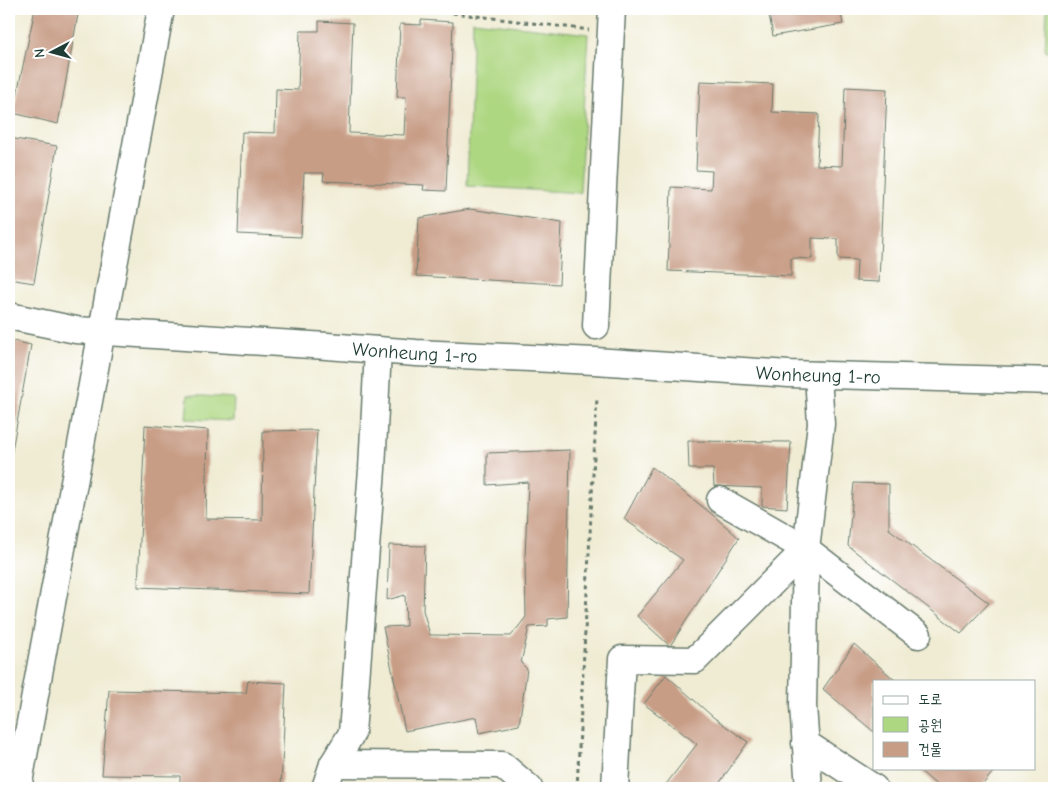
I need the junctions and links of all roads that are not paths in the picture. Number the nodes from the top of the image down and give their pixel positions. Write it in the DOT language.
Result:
graph roads {
  1 [pos="160,9"];
  2 [pos="612,20"];
  3 [pos="9,316"];
  4 [pos="596,326"];
  5 [pos="102,331"];
  6 [pos="378,350"];
  7 [pos="818,375"];
  8 [pos="1054,381"];
  9 [pos="720,500"];
  10 [pos="806,549"];
  11 [pos="918,635"];
  12 [pos="806,743"];
  13 [pos="329,776"];
  14 [pos="18,788"];
  15 [pos="529,788"];
  16 [pos="615,788"];
  17 [pos="809,788"];
  18 [pos="874,788"];
  1 -- 5 [label="street"];
  2 -- 4 [label="street"];
  3 -- 5 [label="street, Wonheung 1-ro"];
  5 -- 6 [label="street, Wonheung 1-ro"];
  5 -- 14 [label="street"];
  6 -- 7 [label="street, Wonheung 1-ro"];
  6 -- 13 [label="street"];
  7 -- 8 [label="street, Wonheung 1-ro"];
  7 -- 10 [label="street"];
  9 -- 10 [label="street"];
  10 -- 11 [label="street"];
  10 -- 12 [label="street"];
  10 -- 16 [label="street"];
  12 -- 17 [label="street"];
  12 -- 18 [label="street"];
  13 -- 15 [label="street"];
}
